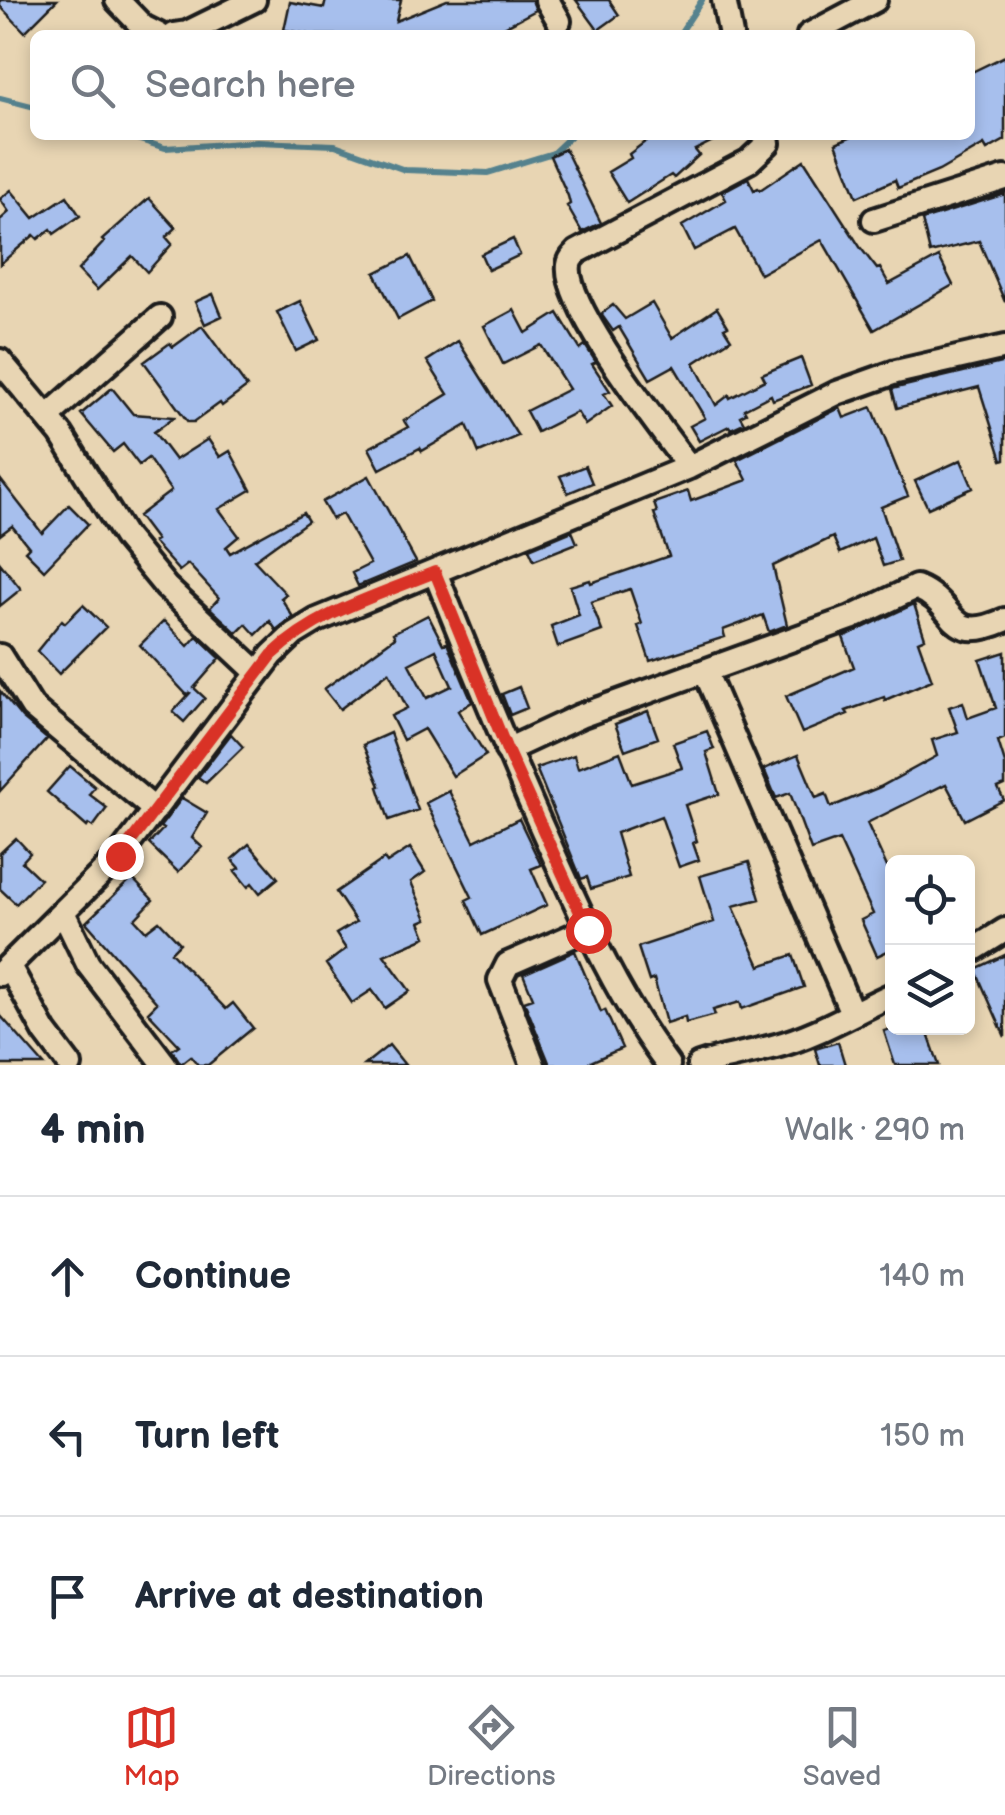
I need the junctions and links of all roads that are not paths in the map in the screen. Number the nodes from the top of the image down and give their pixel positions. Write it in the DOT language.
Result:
graph roads {
  1 [pos="116,0"];
  2 [pos="254,0"];
  3 [pos="724,0"];
  4 [pos="876,0"];
  5 [pos="149,30"];
  6 [pos="194,30"];
  7 [pos="730,30"];
  8 [pos="819,30"];
  9 [pos="768,140"];
  10 [pos="1005,178"];
  11 [pos="874,220"];
  12 [pos="160,317"];
  13 [pos="1005,347"];
  14 [pos="0,360"];
  15 [pos="47,417"];
  16 [pos="689,467"];
  17 [pos="435,572"];
  18 [pos="1005,620"];
  19 [pos="2,662"];
  20 [pos="705,672"];
  21 [pos="258,673"];
  22 [pos="507,750"];
  23 [pos="155,810"];
  24 [pos="63,912"];
  25 [pos="588,930"];
  26 [pos="1005,930"];
  27 [pos="975,949"];
  28 [pos="4,970"];
  29 [pos="885,998"];
  30 [pos="852,1013"];
  31 [pos="70,1065"];
  32 [pos="165,1065"];
  33 [pos="533,1065"];
  34 [pos="668,1065"];
  35 [pos="699,1065"];
  1 -- 5 [label="street"];
  2 -- 6 [label="street"];
  3 -- 7 [label="street"];
  4 -- 8 [label="street"];
  9 -- 16 [label="street"];
  10 -- 11 [label="street"];
  12 -- 15 [label="street"];
  13 -- 16 [label="street"];
  14 -- 15 [label="street"];
  15 -- 21 [label="street"];
  16 -- 17 [label="street"];
  17 -- 21 [label="street"];
  17 -- 22 [label="street"];
  18 -- 20 [label="street"];
  19 -- 23 [label="street"];
  20 -- 22 [label="street"];
  20 -- 30 [label="street"];
  21 -- 23 [label="street"];
  22 -- 25 [label="street"];
  23 -- 24 [label="street"];
  24 -- 28 [label="street"];
  24 -- 32 [label="street"];
  25 -- 33 [label="street"];
  25 -- 34 [label="street"];
  26 -- 27 [label="street"];
  28 -- 31 [label="street"];
  29 -- 30 [label="street"];
  30 -- 35 [label="street"];
}
